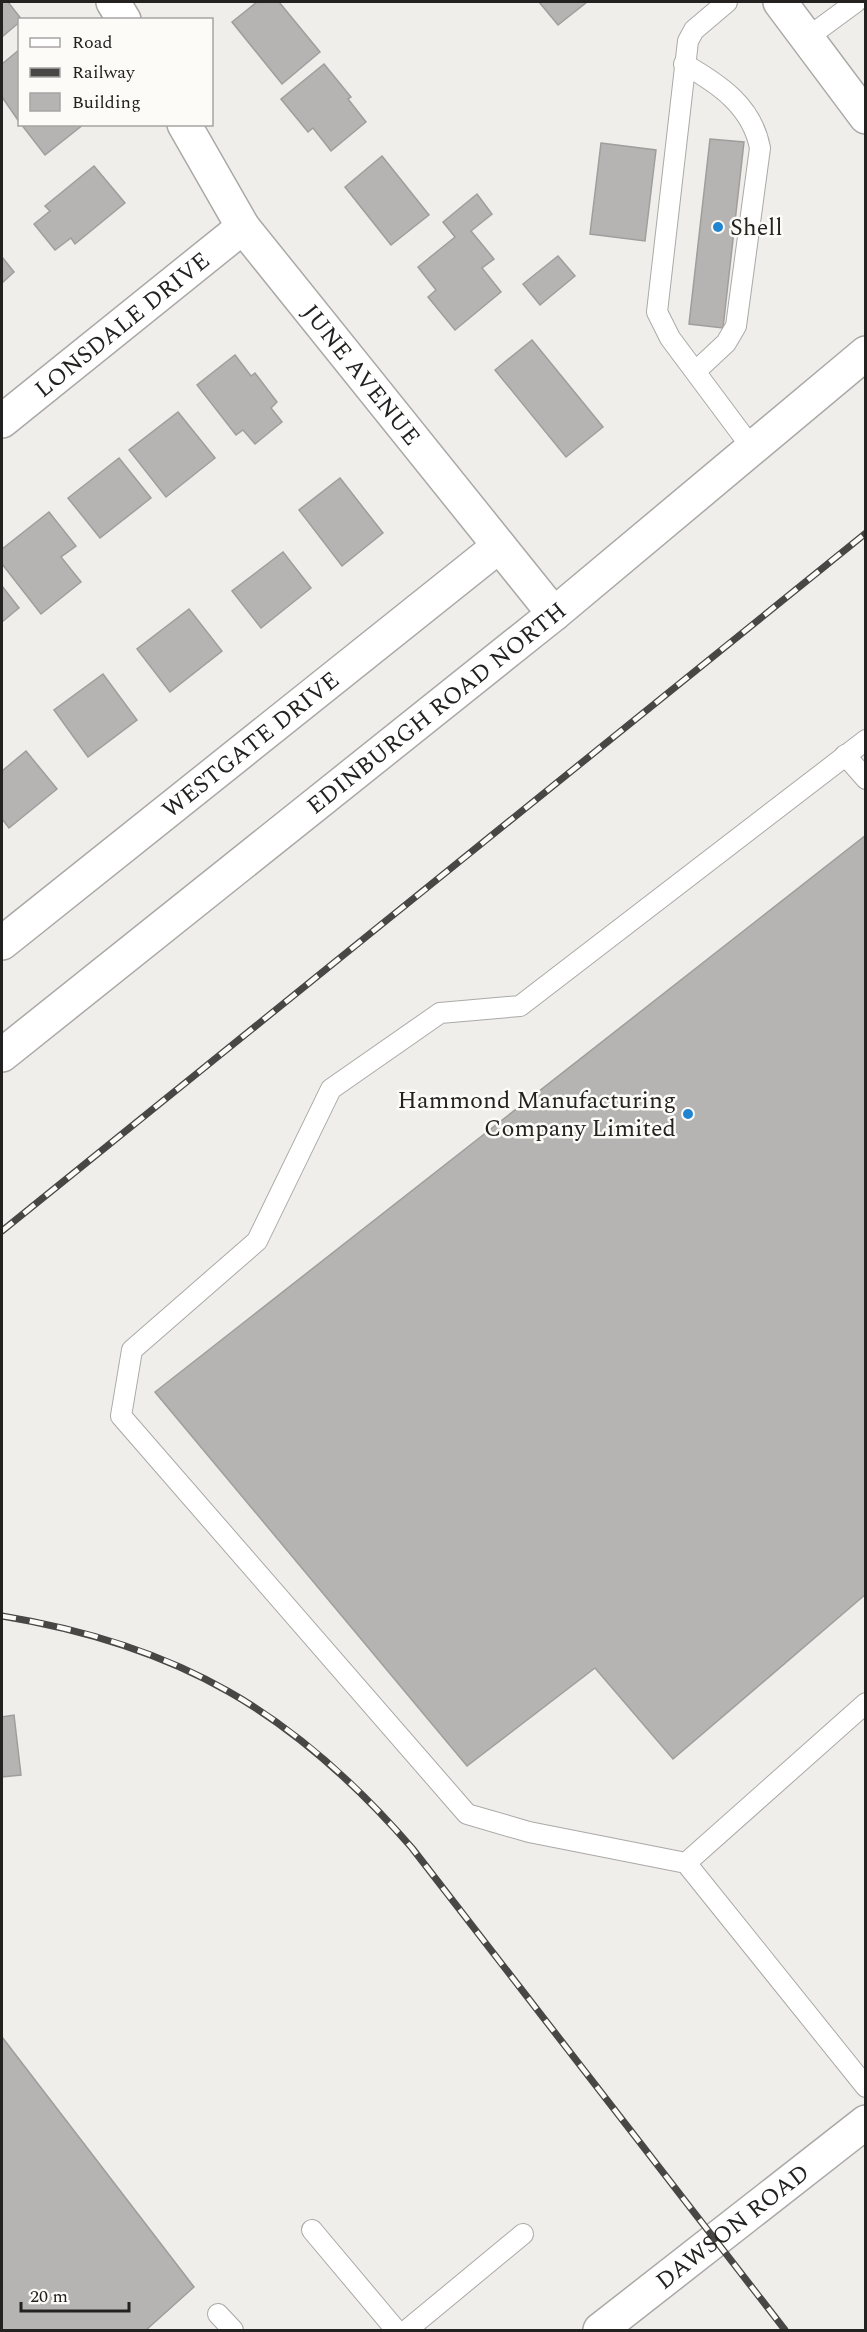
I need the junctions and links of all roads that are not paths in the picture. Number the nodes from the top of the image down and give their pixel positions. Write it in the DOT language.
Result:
graph roads {
  1 [pos="114,2"];
  2 [pos="727,2"];
  3 [pos="780,2"];
  4 [pos="856,2"];
  5 [pos="123,18"];
  6 [pos="807,38"];
  7 [pos="684,63"];
  8 [pos="866,117"];
  9 [pos="185,126"];
  10 [pos="243,227"];
  11 [pos="866,353"];
  12 [pos="696,371"];
  13 [pos="2,421"];
  14 [pos="752,447"];
  15 [pos="499,546"];
  16 [pos="554,614"];
  17 [pos="866,740"];
  18 [pos="845,755"];
  19 [pos="866,779"];
  20 [pos="2,943"];
  21 [pos="2,1055"];
  22 [pos="866,1703"];
  23 [pos="686,1863"];
  24 [pos="866,2087"];
  25 [pos="866,2122"];
  26 [pos="312,2230"];
  27 [pos="523,2234"];
  28 [pos="218,2314"];
  29 [pos="233,2331"];
  30 [pos="396,2331"];
  31 [pos="407,2331"];
  32 [pos="600,2331"];
  1 -- 5 [label="street"];
  2 -- 7 [label="lane"];
  3 -- 6 [label="street"];
  4 -- 6 [label="lane"];
  6 -- 8 [label="street"];
  7 -- 12 [label="lane"];
  7 -- 12 [label="lane"];
  9 -- 10 [label="street, JUNE AVENUE"];
  10 -- 13 [label="street, LONSDALE DRIVE"];
  10 -- 15 [label="street, JUNE AVENUE"];
  11 -- 14 [label="street, EDINBURGH ROAD NORTH"];
  12 -- 14 [label="lane"];
  14 -- 16 [label="street, EDINBURGH ROAD NORTH"];
  15 -- 16 [label="street, JUNE AVENUE"];
  15 -- 20 [label="street, WESTGATE DRIVE"];
  16 -- 21 [label="street, EDINBURGH ROAD NORTH"];
  17 -- 18 [label="lane"];
  18 -- 19 [label="lane"];
  18 -- 23 [label="lane"];
  22 -- 23 [label="lane"];
  23 -- 24 [label="lane"];
  25 -- 32 [label="street, DAWSON ROAD"];
  26 -- 30 [label="lane"];
  27 -- 31 [label="lane"];
  28 -- 29 [label="lane"];
}
